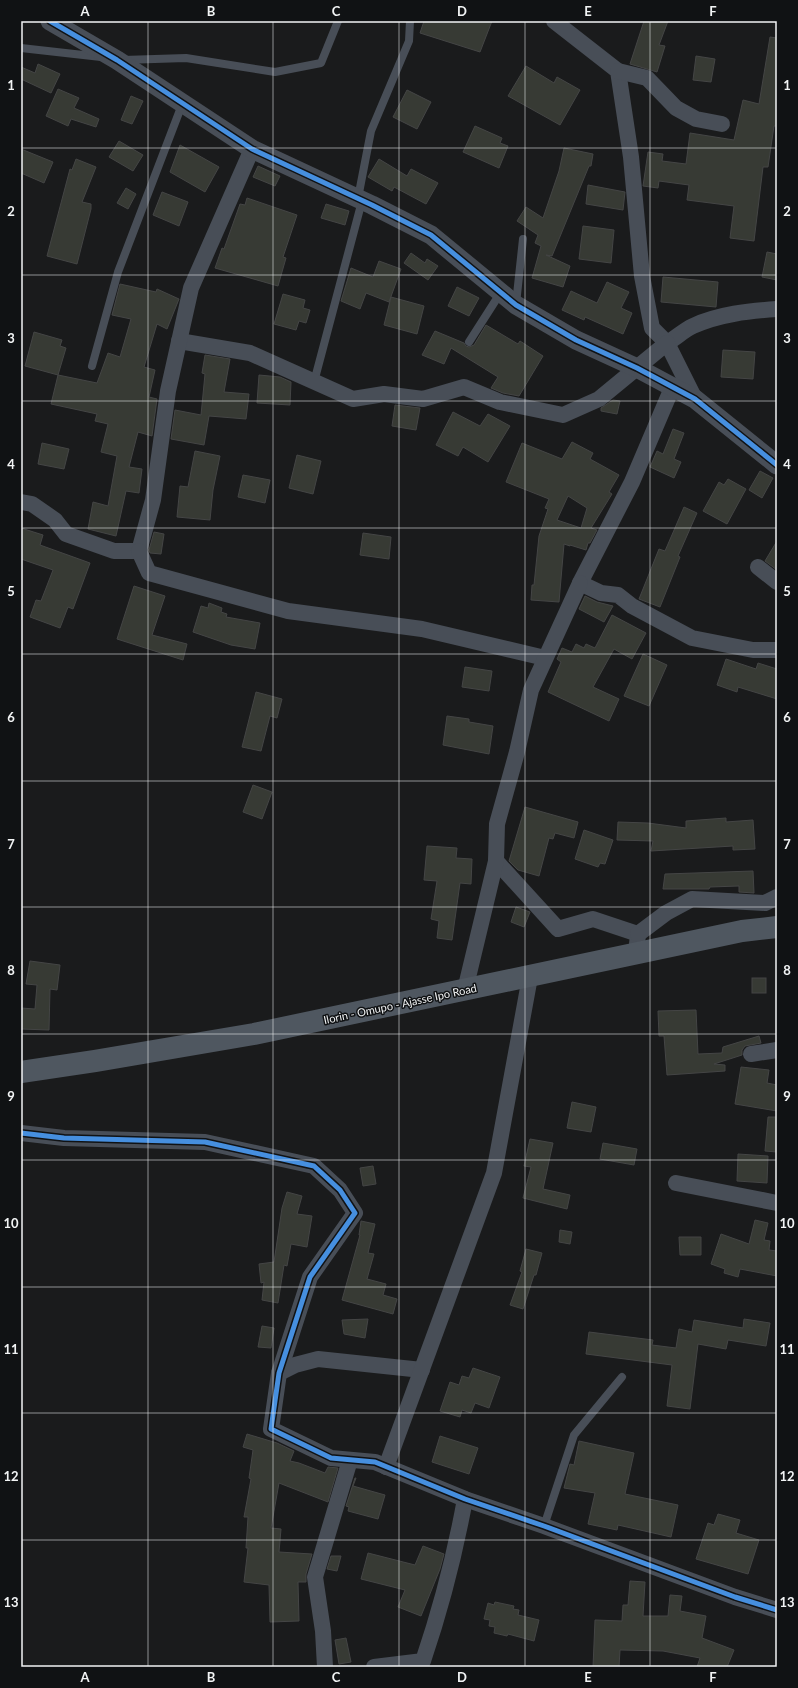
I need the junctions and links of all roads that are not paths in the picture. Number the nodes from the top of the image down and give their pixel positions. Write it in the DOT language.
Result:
graph roads {
  1 [pos="50,21"];
  2 [pos="338,21"];
  3 [pos="410,21"];
  4 [pos="554,21"];
  5 [pos="21,48"];
  6 [pos="117,60"];
  7 [pos="618,71"];
  8 [pos="183,102"];
  9 [pos="722,124"];
  10 [pos="252,150"];
  11 [pos="360,200"];
  12 [pos="522,239"];
  13 [pos="501,292"];
  14 [pos="516,305"];
  15 [pos="777,309"];
  16 [pos="179,341"];
  17 [pos="469,342"];
  18 [pos="668,343"];
  19 [pos="92,366"];
  20 [pos="637,368"];
  21 [pos="314,382"];
  22 [pos="672,388"];
  23 [pos="695,399"];
  24 [pos="777,465"];
  25 [pos="21,502"];
  26 [pos="139,550"];
  27 [pos="758,567"];
  28 [pos="777,582"];
  29 [pos="580,583"];
  30 [pos="777,650"];
  31 [pos="545,658"];
  32 [pos="496,861"];
  33 [pos="777,897"];
  34 [pos="777,927"];
  35 [pos="637,944"];
  36 [pos="530,976"];
  37 [pos="465,990"];
  38 [pos="777,1050"];
  39 [pos="751,1054"];
  40 [pos="21,1072"];
  41 [pos="21,1133"];
  42 [pos="676,1183"];
  43 [pos="777,1203"];
  44 [pos="422,1370"];
  45 [pos="279,1373"];
  46 [pos="622,1377"];
  47 [pos="350,1460"];
  48 [pos="386,1466"];
  49 [pos="465,1499"];
  50 [pos="544,1526"];
  51 [pos="777,1610"];
  52 [pos="325,1667"];
  53 [pos="374,1667"];
  1 -- 6 [label="street"];
  2 -- 6 [label="lane"];
  3 -- 11 [label="lane"];
  4 -- 7 [label="street"];
  5 -- 6 [label="lane"];
  6 -- 8 [label="street"];
  7 -- 9 [label="street"];
  7 -- 18 [label="street"];
  8 -- 10 [label="street"];
  8 -- 19 [label="lane"];
  10 -- 11 [label="street"];
  10 -- 16 [label="street"];
  11 -- 13 [label="street"];
  11 -- 21 [label="lane"];
  12 -- 14 [label="lane"];
  13 -- 14 [label="street"];
  13 -- 17 [label="lane"];
  14 -- 20 [label="street"];
  15 -- 18 [label="street"];
  16 -- 21 [label="street"];
  16 -- 26 [label="street"];
  18 -- 20 [label="street"];
  18 -- 23 [label="street"];
  20 -- 21 [label="street"];
  20 -- 22 [label="street"];
  22 -- 23 [label="street"];
  22 -- 29 [label="street"];
  23 -- 24 [label="street"];
  25 -- 26 [label="street"];
  26 -- 31 [label="street"];
  27 -- 28 [label="street"];
  29 -- 30 [label="street"];
  29 -- 31 [label="street"];
  31 -- 32 [label="street"];
  32 -- 35 [label="street"];
  32 -- 37 [label="street"];
  33 -- 35 [label="street"];
  34 -- 35 [label="highway, Ilorin - Omupo - Ajasse Ipo Road"];
  35 -- 36 [label="highway, Ilorin - Omupo - Ajasse Ipo Road"];
  36 -- 37 [label="highway, Ilorin - Omupo - Ajasse Ipo Road"];
  36 -- 44 [label="street"];
  37 -- 40 [label="highway, Ilorin - Omupo - Ajasse Ipo Road"];
  38 -- 39 [label="street"];
  41 -- 45 [label="street"];
  42 -- 43 [label="street"];
  44 -- 45 [label="street"];
  44 -- 48 [label="street"];
  45 -- 47 [label="street"];
  46 -- 50 [label="lane"];
  47 -- 48 [label="street"];
  47 -- 52 [label="street"];
  48 -- 49 [label="street"];
  49 -- 50 [label="street"];
  49 -- 53 [label="street"];
  50 -- 51 [label="street"];
}
